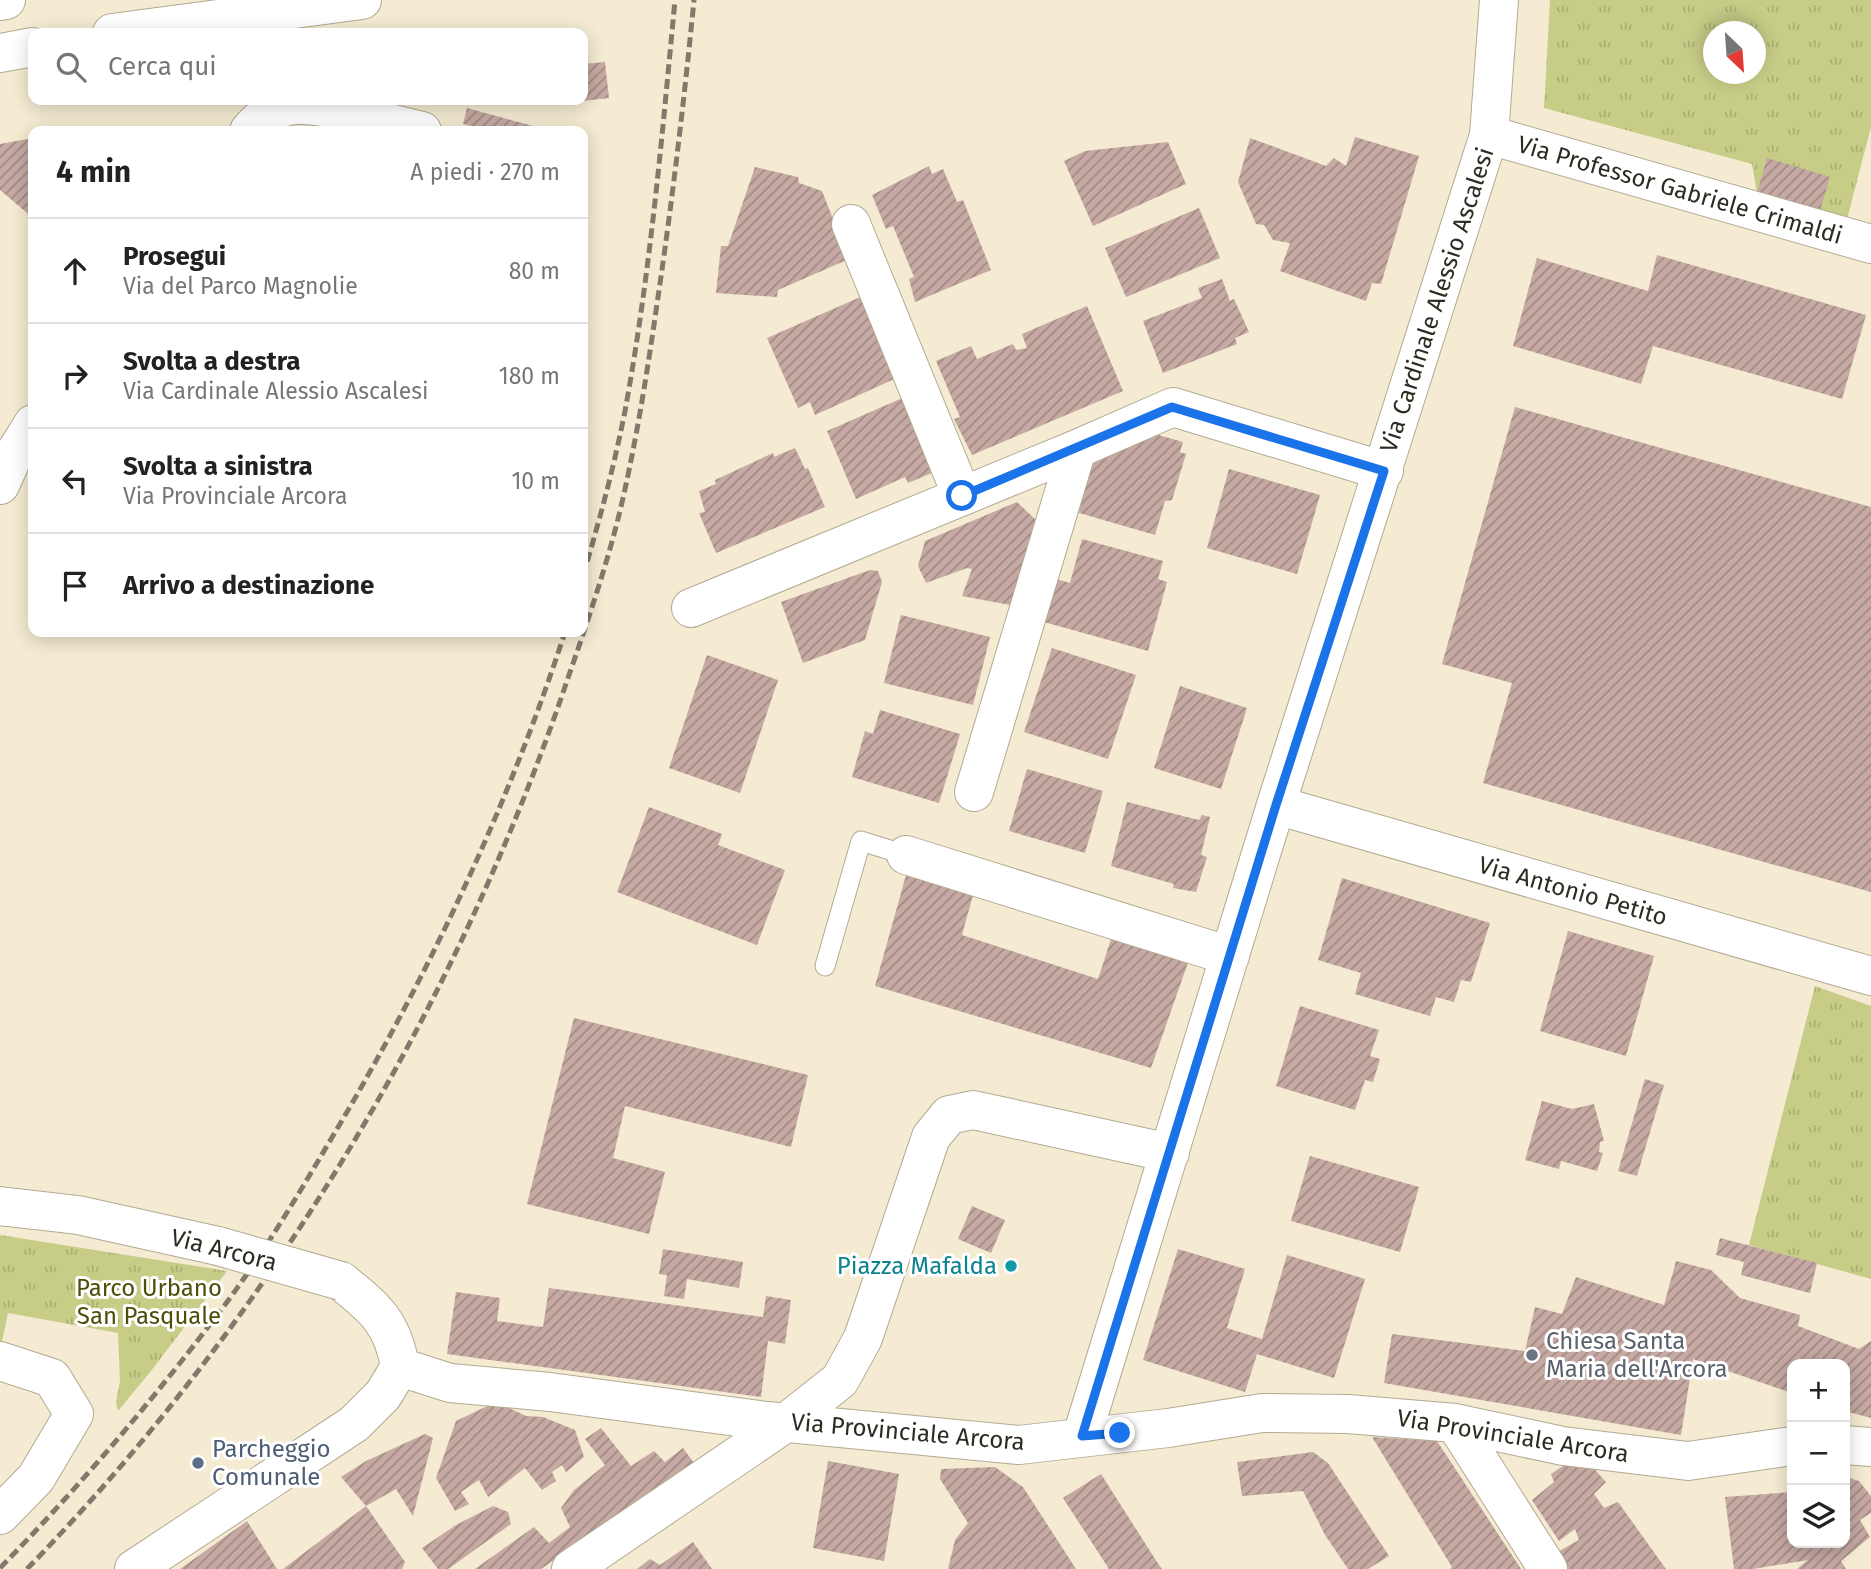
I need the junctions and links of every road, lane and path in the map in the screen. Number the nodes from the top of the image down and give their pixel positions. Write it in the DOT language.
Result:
graph roads {
  1 [pos="6,0"];
  2 [pos="362,0"];
  3 [pos="1499,0"];
  4 [pos="0,1"];
  5 [pos="150,28"];
  6 [pos="28,48"];
  7 [pos="0,53"];
  8 [pos="297,105"];
  9 [pos="306,105"];
  10 [pos="253,126"];
  11 [pos="400,126"];
  12 [pos="1489,135"];
  13 [pos="851,224"];
  14 [pos="1871,244"];
  15 [pos="28,432"];
  16 [pos="1077,449"];
  17 [pos="1384,471"];
  18 [pos="0,485"];
  19 [pos="962,496"];
  20 [pos="691,608"];
  21 [pos="974,792"];
  22 [pos="1276,805"];
  23 [pos="906,855"];
  24 [pos="1230,956"];
  25 [pos="825,966"];
  26 [pos="1871,976"];
  27 [pos="1170,1153"];
  28 [pos="0,1206"];
  29 [pos="0,1361"];
  30 [pos="400,1367"];
  31 [pos="788,1422"];
  32 [pos="1455,1423"];
  33 [pos="1082,1436"];
  34 [pos="1850,1445"];
  35 [pos="1787,1447"];
  36 [pos="1871,1447"];
  37 [pos="0,1515"];
  38 [pos="134,1569"];
  39 [pos="571,1569"];
  40 [pos="1548,1569"];
  1 -- 4 [label="main road"];
  2 -- 5 [label="main road"];
  3 -- 12 [label="main road, Via Cardinale Alessio Ascalesi"];
  6 -- 7 [label="main road"];
  8 -- 10 [label="main road"];
  9 -- 11 [label="main road"];
  12 -- 14 [label="main road, Via Professor Gabriele Crimaldi"];
  12 -- 17 [label="main road, Via Cardinale Alessio Ascalesi"];
  13 -- 19 [label="main road"];
  15 -- 18 [label="main road"];
  16 -- 17 [label="main road"];
  16 -- 19 [label="main road"];
  16 -- 21 [label="main road"];
  17 -- 22 [label="main road, Via Cardinale Alessio Ascalesi"];
  19 -- 20 [label="main road"];
  22 -- 24 [label="main road, Via Cardinale Alessio Ascalesi"];
  22 -- 26 [label="main road, Via Antonio Petito"];
  23 -- 24 [label="main road"];
  23 -- 25 [label="lane"];
  24 -- 27 [label="main road, Via Cardinale Alessio Ascalesi"];
  27 -- 31 [label="main road"];
  27 -- 33 [label="main road, Via Cardinale Alessio Ascalesi"];
  28 -- 30 [label="main road, Via Arcora, bridge"];
  29 -- 37 [label="main road"];
  30 -- 31 [label="main road, Via Provinciale Arcora"];
  30 -- 38 [label="main road"];
  31 -- 33 [label="main road, Via Provinciale Arcora"];
  31 -- 39 [label="main road"];
  32 -- 33 [label="main road, Via Provinciale Arcora"];
  32 -- 35 [label="main road, Via Provinciale Arcora"];
  32 -- 40 [label="main road"];
  34 -- 36 [label="main road"];
}
